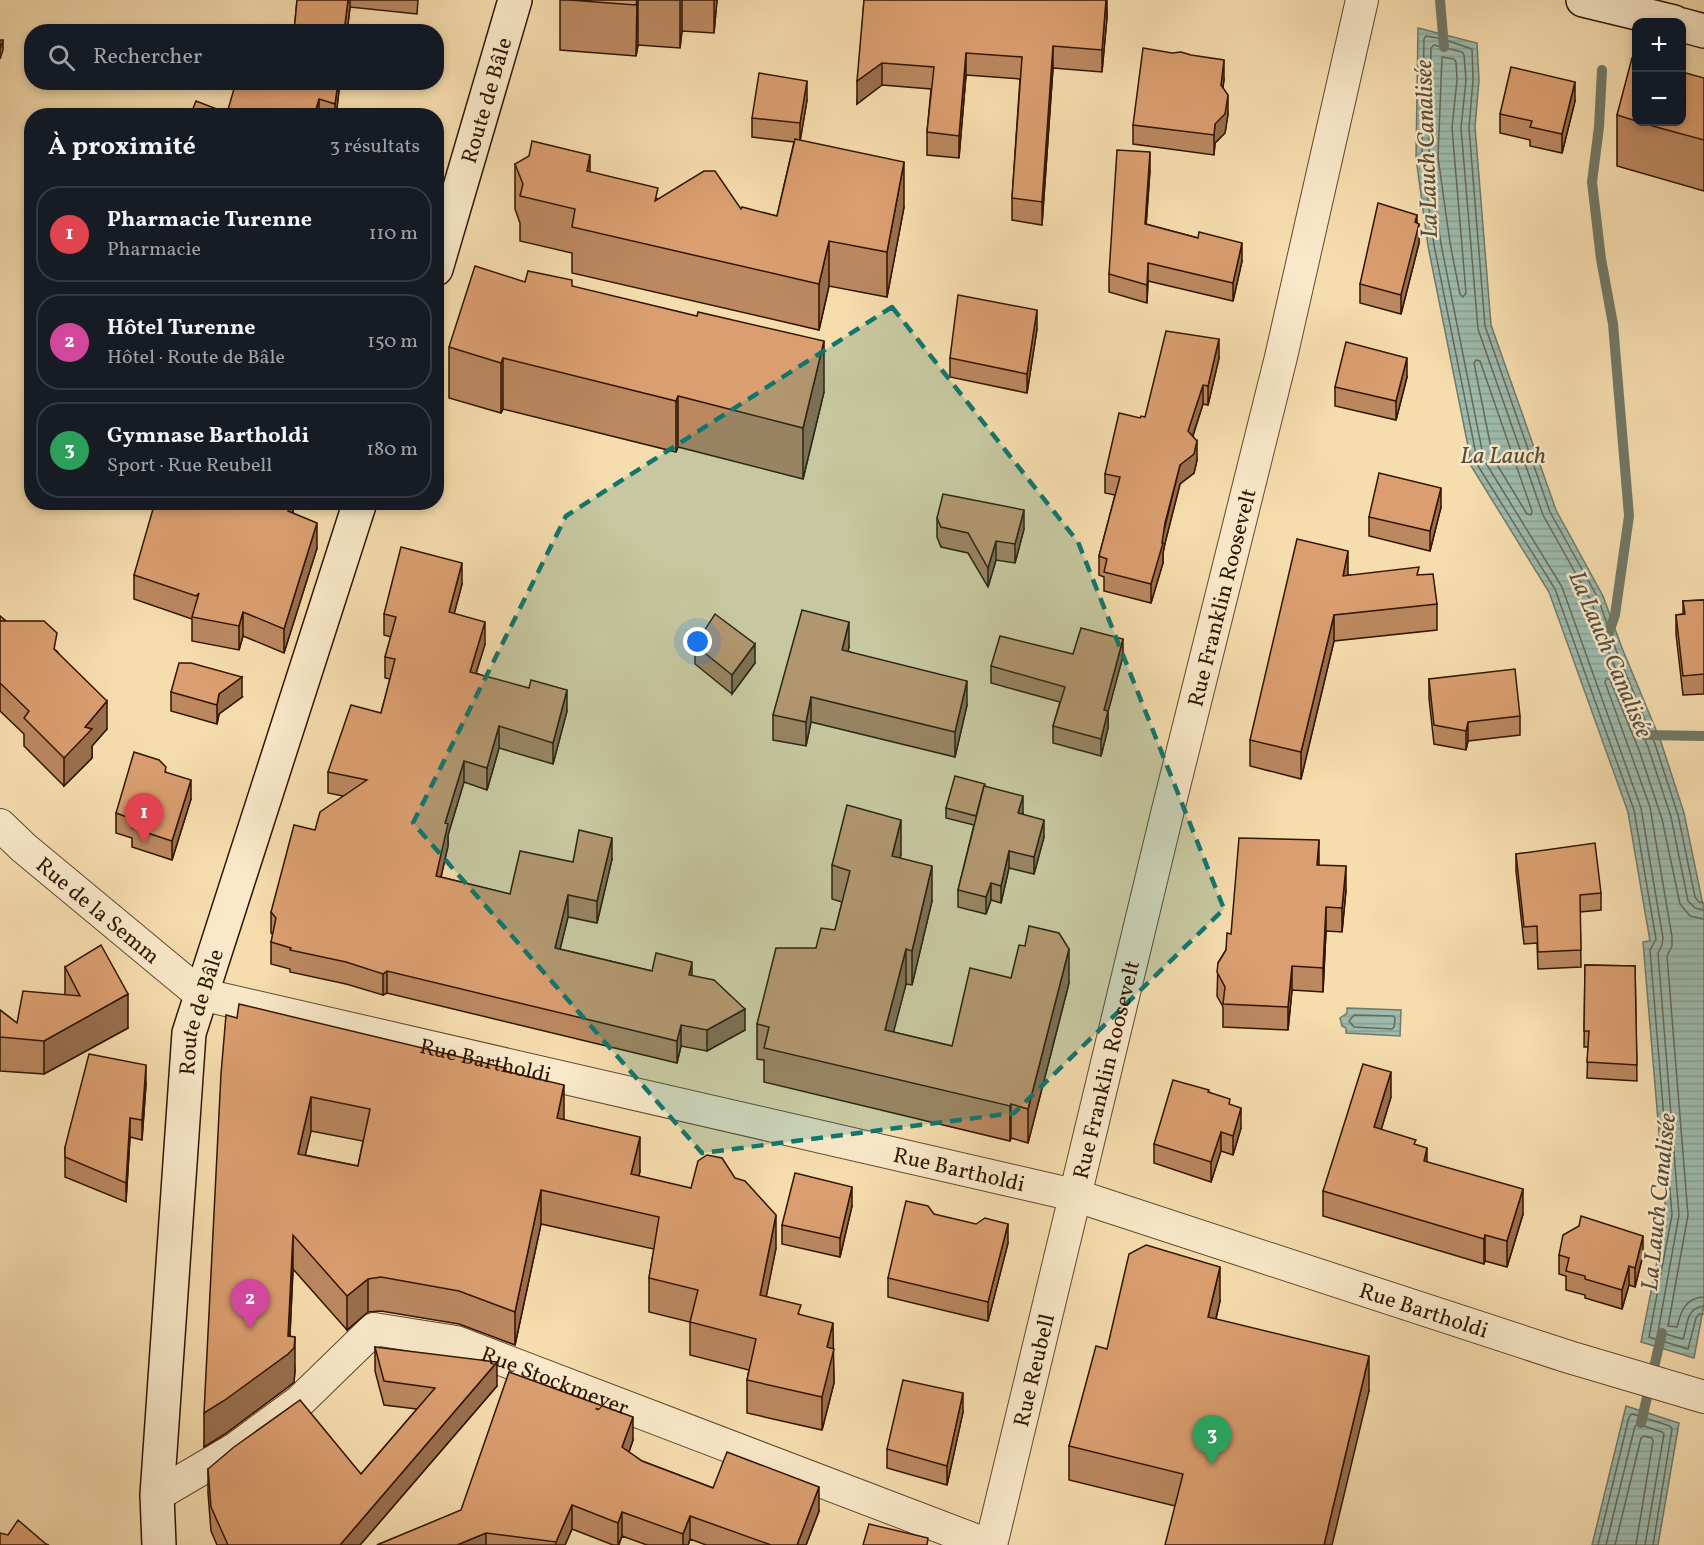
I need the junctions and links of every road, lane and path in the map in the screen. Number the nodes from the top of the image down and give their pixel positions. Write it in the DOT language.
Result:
graph roads {
  1 [pos="515,0"];
  2 [pos="1362,0"];
  3 [pos="1583,0"];
  4 [pos="1657,18"];
  5 [pos="1686,26"];
  6 [pos="1704,31"];
  7 [pos="444,242"];
  8 [pos="357,510"];
  9 [pos="0,825"];
  10 [pos="200,994"];
  11 [pos="1074,1195"];
  12 [pos="1696,1395"];
  13 [pos="157,1495"];
  14 [pos="159,1545"];
  15 [pos="989,1545"];
  1 -- 7 [label="street, Route de Bâle"];
  2 -- 11 [label="street, Rue Franklin Roosevelt"];
  3 -- 4 [label="street"];
  5 -- 6 [label="street"];
  8 -- 10 [label="street, Route de Bâle"];
  9 -- 10 [label="street, Rue de la Semm"];
  10 -- 11 [label="street, Rue Bartholdi"];
  10 -- 13 [label="street, Route de Bâle"];
  11 -- 12 [label="street, Rue Bartholdi"];
  11 -- 15 [label="street, Rue Reubell"];
  13 -- 14 [label="street, Route de Bâle"];
  13 -- 15 [label="street, Rue Stockmeyer"];
}
